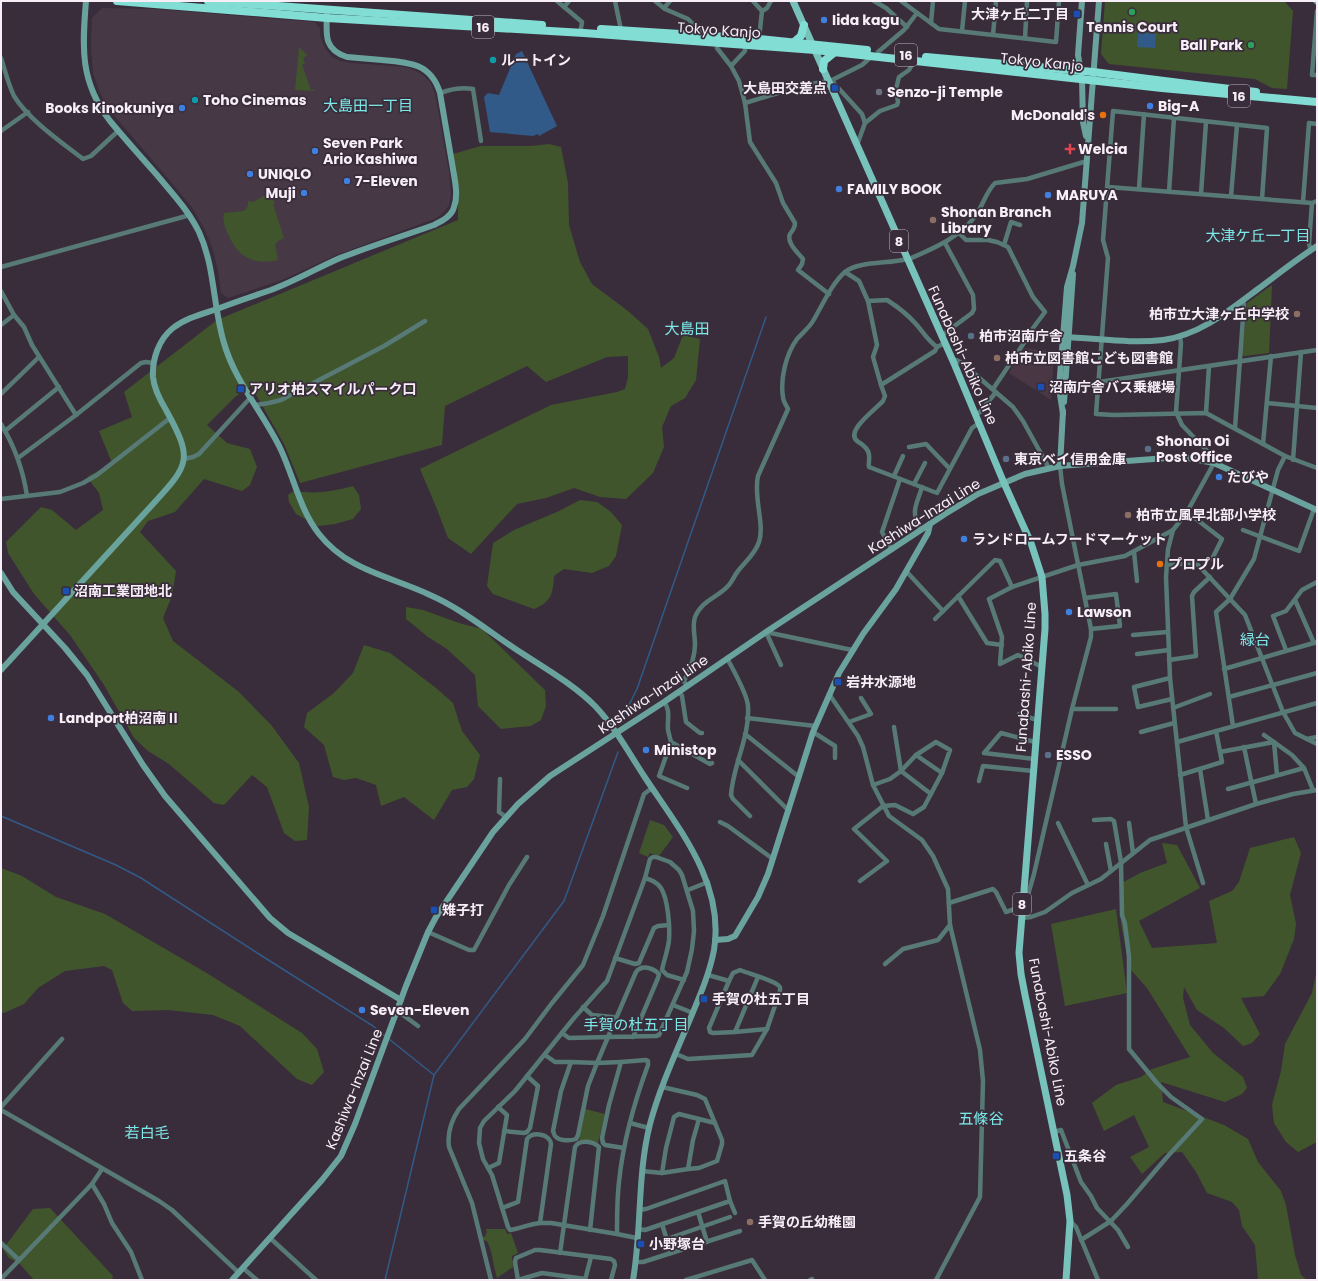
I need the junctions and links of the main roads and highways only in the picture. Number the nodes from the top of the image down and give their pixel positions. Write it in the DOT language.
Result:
graph roads {
  1 [pos="118,1"];
  2 [pos="208,1"];
  3 [pos="793,1"];
  4 [pos="327,14"];
  5 [pos="804,26"];
  6 [pos="793,43"];
  7 [pos="813,47"];
  8 [pos="835,52"];
  9 [pos="875,54"];
  10 [pos="823,70"];
  11 [pos="1081,75"];
  12 [pos="1093,76"];
  13 [pos="1317,97"];
  14 [pos="1317,102"];
  15 [pos="1066,1280"];
  1 -- 4 [label="highway, Tokyo Kanjo / 16"];
  2 -- 4 [label="highway, Tokyo Kanjo / 16"];
  3 -- 5 [label="main road, Funabashi-Abiko Line / 8"];
  4 -- 6 [label="highway, Tokyo Kanjo / 16"];
  4 -- 7 [label="highway, Tokyo Kanjo / 16"];
  5 -- 6 [label="highway"];
  5 -- 7 [label="main road, Funabashi-Abiko Line / 8"];
  6 -- 7 [label="highway, Tokyo Kanjo / 16"];
  7 -- 8 [label="highway, Tokyo Kanjo / 16"];
  7 -- 9 [label="highway, Tokyo Kanjo / 16"];
  7 -- 10 [label="main road, Funabashi-Abiko Line / 8"];
  8 -- 9 [label="highway, Tokyo Kanjo / 16"];
  8 -- 10 [label="highway"];
  9 -- 11 [label="highway, Tokyo Kanjo / 16"];
  9 -- 11 [label="highway, Tokyo Kanjo / 16"];
  10 -- 15 [label="main road, Funabashi-Abiko Line / 8"];
  11 -- 12 [label="highway, Tokyo Kanjo / 16"];
  12 -- 13 [label="highway, Tokyo Kanjo / 16"];
  12 -- 14 [label="highway, Tokyo Kanjo / 16"];
}
